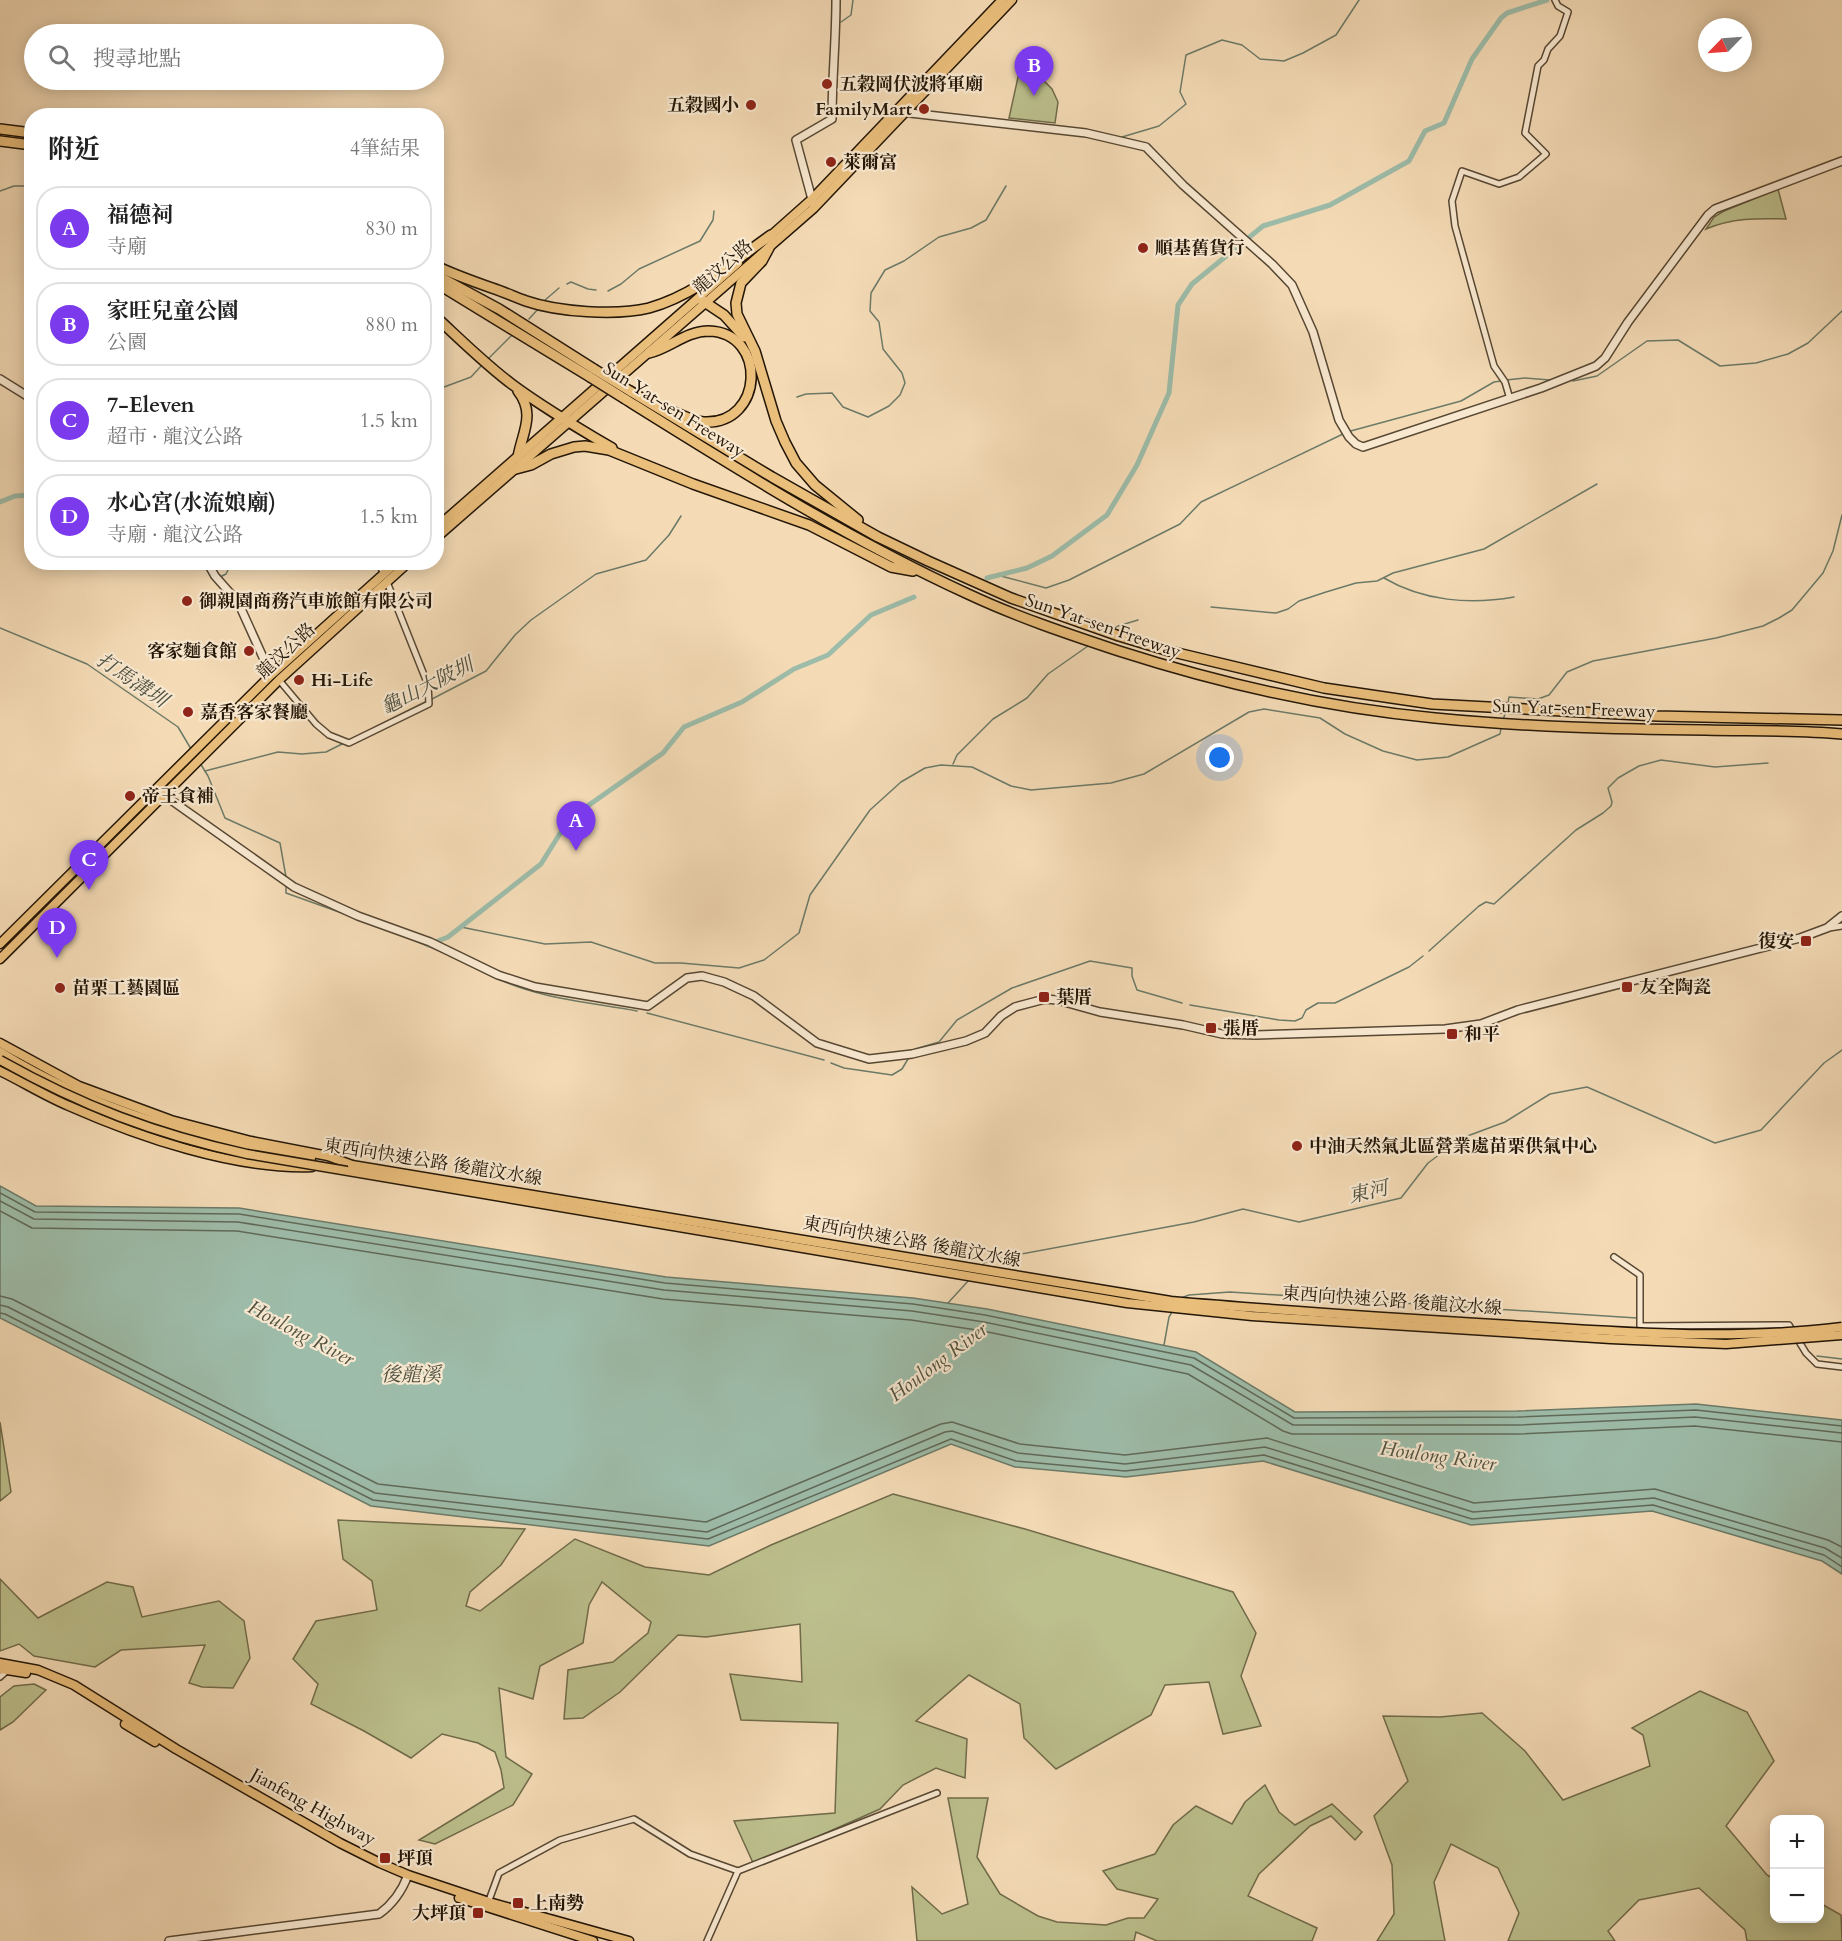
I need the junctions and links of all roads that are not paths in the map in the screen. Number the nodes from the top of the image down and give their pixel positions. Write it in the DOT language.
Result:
graph roads {
  1 [pos="836,0"];
  2 [pos="1555,0"];
  3 [pos="1006,1"];
  4 [pos="900,112"];
  5 [pos="0,129"];
  6 [pos="24,132"];
  7 [pos="0,141"];
  8 [pos="24,144"];
  9 [pos="1842,161"];
  10 [pos="813,204"];
  11 [pos="785,228"];
  12 [pos="771,236"];
  13 [pos="769,248"];
  14 [pos="444,270"];
  15 [pos="444,279"];
  16 [pos="444,288"];
  17 [pos="703,301"];
  18 [pos="444,325"];
  19 [pos="755,351"];
  20 [pos="649,353"];
  21 [pos="592,373"];
  22 [pos="0,379"];
  23 [pos="513,385"];
  24 [pos="24,394"];
  25 [pos="627,395"];
  26 [pos="1510,399"];
  27 [pos="652,405"];
  28 [pos="565,420"];
  29 [pos="518,457"];
  30 [pos="633,460"];
  31 [pos="516,469"];
  32 [pos="444,521"];
  33 [pos="444,531"];
  34 [pos="884,540"];
  35 [pos="212,570"];
  36 [pos="382,570"];
  37 [pos="392,570"];
  38 [pos="398,570"];
  39 [pos="926,574"];
  40 [pos="386,578"];
  41 [pos="275,678"];
  42 [pos="1842,720"];
  43 [pos="1842,734"];
  44 [pos="213,740"];
  45 [pos="160,793"];
  46 [pos="1842,916"];
  47 [pos="1842,926"];
  48 [pos="1827,928"];
  49 [pos="0,944"];
  50 [pos="0,959"];
  51 [pos="0,1043"];
  52 [pos="0,1052"];
  53 [pos="0,1060"];
  54 [pos="0,1071"];
  55 [pos="352,1165"];
  56 [pos="316,1167"];
  57 [pos="1614,1257"];
  58 [pos="1842,1327"];
  59 [pos="1842,1335"];
  60 [pos="1842,1367"];
  61 [pos="0,1663"];
  62 [pos="8,1668"];
  63 [pos="0,1677"];
  64 [pos="937,1792"];
  65 [pos="738,1871"];
  66 [pos="407,1877"];
  67 [pos="487,1904"];
  68 [pos="169,1941"];
  69 [pos="593,1941"];
  70 [pos="629,1941"];
  71 [pos="707,1941"];
  1 -- 10 [label="street"];
  2 -- 26 [label="street"];
  3 -- 4 [label="main road, 龍汶公路"];
  4 -- 10 [label="main road, 龍汶公路"];
  4 -- 26 [label="street"];
  5 -- 6 [label="highway"];
  7 -- 8 [label="highway"];
  9 -- 26 [label="street"];
  10 -- 11 [label="main road, 龍汶公路"];
  11 -- 12 [label="main road, 龍汶公路"];
  11 -- 13 [label="main road, 龍汶公路"];
  12 -- 14 [label="highway"];
  12 -- 17 [label="main road, 龍汶公路"];
  13 -- 17 [label="main road, 龍汶公路"];
  13 -- 19 [label="highway"];
  15 -- 21 [label="highway, Sun Yat-sen Freeway"];
  16 -- 21 [label="highway, Sun Yat-sen Freeway"];
  17 -- 19 [label="highway"];
  17 -- 20 [label="main road, 龍汶公路"];
  17 -- 28 [label="main road, 龍汶公路"];
  18 -- 23 [label="highway"];
  19 -- 34 [label="highway"];
  20 -- 27 [label="highway"];
  20 -- 28 [label="main road, 龍汶公路"];
  21 -- 25 [label="highway, Sun Yat-sen Freeway, bridge"];
  22 -- 24 [label="street"];
  23 -- 28 [label="highway"];
  23 -- 29 [label="highway"];
  25 -- 27 [label="highway, Sun Yat-sen Freeway"];
  25 -- 39 [label="highway, Sun Yat-sen Freeway"];
  27 -- 34 [label="highway, Sun Yat-sen Freeway"];
  28 -- 29 [label="main road, 龍汶公路"];
  28 -- 30 [label="highway"];
  28 -- 31 [label="main road, 龍汶公路"];
  29 -- 32 [label="main road, 龍汶公路"];
  30 -- 31 [label="highway"];
  30 -- 39 [label="highway"];
  31 -- 33 [label="main road, 龍汶公路"];
  34 -- 42 [label="highway, Sun Yat-sen Freeway"];
  35 -- 41 [label="street"];
  36 -- 40 [label="street"];
  37 -- 40 [label="main road, 龍汶公路"];
  38 -- 40 [label="main road, 龍汶公路"];
  39 -- 43 [label="highway, Sun Yat-sen Freeway"];
  40 -- 41 [label="main road, 龍汶公路"];
  40 -- 41 [label="street"];
  41 -- 44 [label="main road, 龍汶公路"];
  44 -- 45 [label="main road"];
  44 -- 45 [label="main road"];
  45 -- 48 [label="street"];
  45 -- 49 [label="main road"];
  45 -- 50 [label="main road"];
  46 -- 48 [label="street"];
  47 -- 48 [label="street"];
  51 -- 55 [label="main road"];
  52 -- 55 [label="main road, 東西向快速公路 後龍汶水線"];
  53 -- 56 [label="main road, 東西向快速公路 後龍汶水線, bridge"];
  54 -- 56 [label="main road, bridge"];
  55 -- 58 [label="main road, 東西向快速公路 後龍汶水線, bridge"];
  56 -- 59 [label="main road, 東西向快速公路 後龍汶水線, bridge"];
  57 -- 60 [label="street"];
  61 -- 62 [label="main road, Jianfeng Highway"];
  62 -- 63 [label="street"];
  62 -- 66 [label="main road, Jianfeng Highway"];
  64 -- 65 [label="street"];
  65 -- 67 [label="street"];
  65 -- 71 [label="street"];
  66 -- 67 [label="main road, Jianfeng Highway"];
  66 -- 68 [label="street"];
  67 -- 69 [label="main road, Jianfeng Highway"];
  67 -- 70 [label="main road, Jianfeng Highway"];
}
